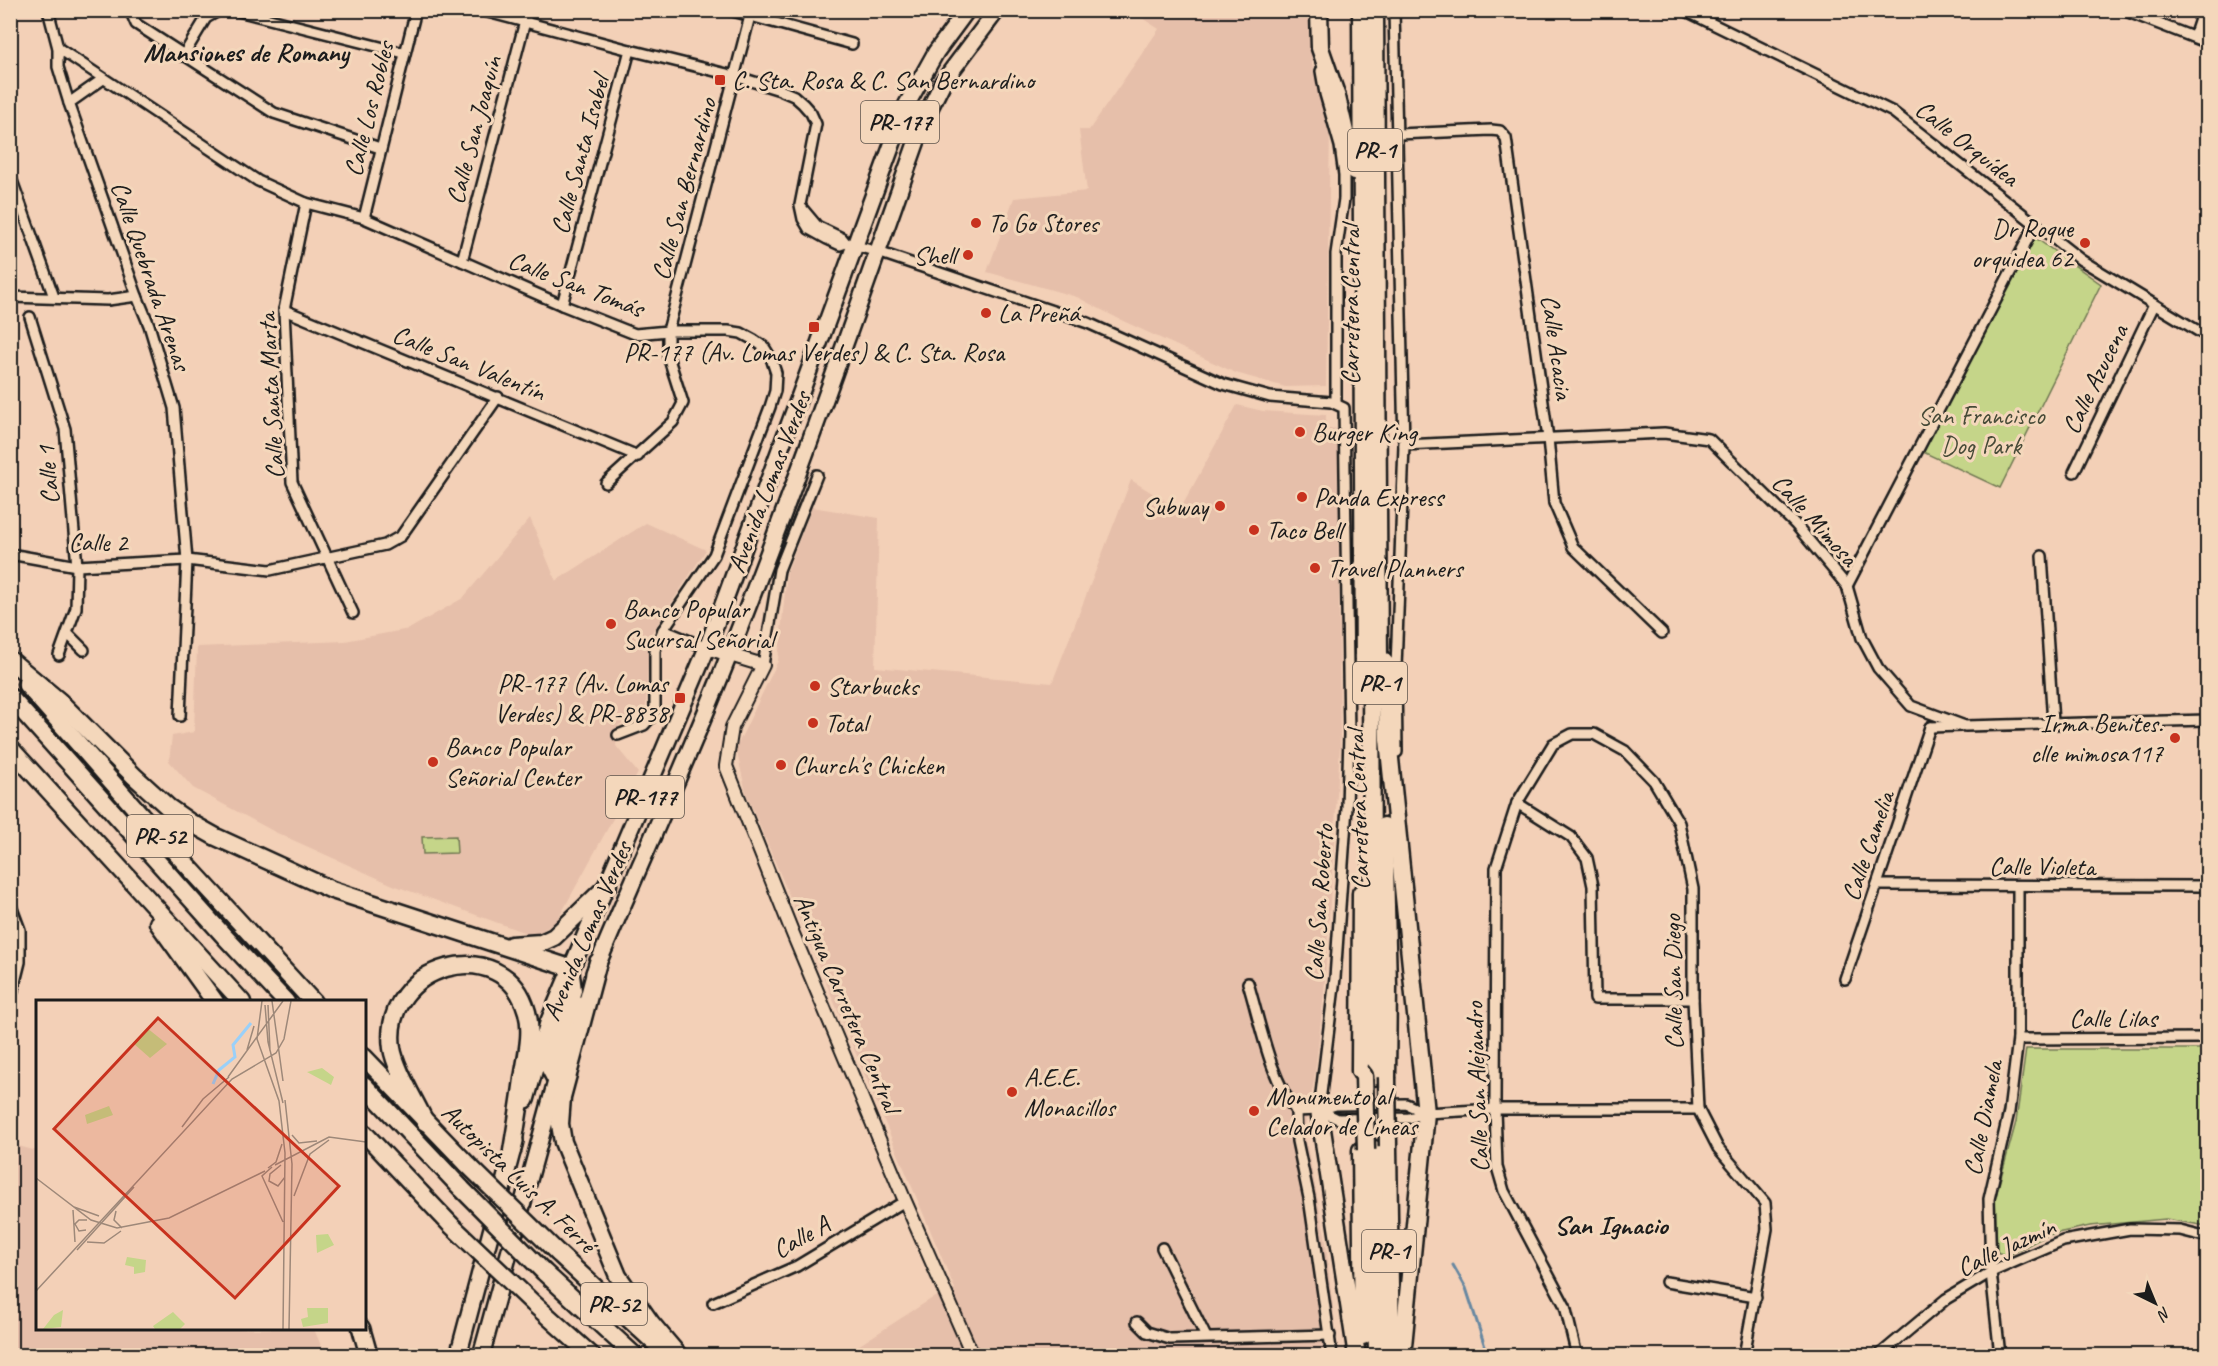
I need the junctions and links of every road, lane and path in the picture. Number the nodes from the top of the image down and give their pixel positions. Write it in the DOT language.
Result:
graph roads {
  1 [pos="48,10"];
  2 [pos="130,10"];
  3 [pos="220,10"];
  4 [pos="234,10"];
  5 [pos="416,10"];
  6 [pos="480,10"];
  7 [pos="528,10"];
  8 [pos="729,10"];
  9 [pos="967,10"];
  10 [pos="997,10"];
  11 [pos="1319,10"];
  12 [pos="1361,10"];
  13 [pos="1374,10"];
  14 [pos="1394,10"];
  15 [pos="1684,10"];
  16 [pos="2123,10"];
  17 [pos="2203,10"];
  18 [pos="750,16"];
  19 [pos="524,22"];
  20 [pos="2194,37"];
  21 [pos="2208,43"];
  22 [pos="852,44"];
  23 [pos="58,48"];
  24 [pos="1320,48"];
  25 [pos="630,50"];
  26 [pos="404,54"];
  27 [pos="183,56"];
  28 [pos="735,76"];
  29 [pos="103,79"];
  30 [pos="69,103"];
  31 [pos="1398,134"];
  32 [pos="380,148"];
  33 [pos="10,175"];
  34 [pos="306,203"];
  35 [pos="1362,213"];
  36 [pos="364,218"];
  37 [pos="2036,223"];
  38 [pos="850,244"];
  39 [pos="878,252"];
  40 [pos="462,261"];
  41 [pos="137,296"];
  42 [pos="10,297"];
  43 [pos="54,297"];
  44 [pos="562,305"];
  45 [pos="2154,305"];
  46 [pos="284,310"];
  47 [pos="30,316"];
  48 [pos="668,331"];
  49 [pos="2208,337"];
  50 [pos="498,397"];
  51 [pos="1336,403"];
  52 [pos="1548,438"];
  53 [pos="1404,445"];
  54 [pos="638,456"];
  55 [pos="2074,472"];
  56 [pos="817,475"];
  57 [pos="606,483"];
  58 [pos="10,554"];
  59 [pos="2042,556"];
  60 [pos="329,558"];
  61 [pos="187,560"];
  62 [pos="77,566"];
  63 [pos="1847,586"];
  64 [pos="353,613"];
  65 [pos="663,630"];
  66 [pos="1662,633"];
  67 [pos="68,634"];
  68 [pos="707,648"];
  69 [pos="84,650"];
  70 [pos="58,655"];
  71 [pos="729,656"];
  72 [pos="1379,656"];
  73 [pos="10,660"];
  74 [pos="763,665"];
  75 [pos="10,666"];
  76 [pos="10,697"];
  77 [pos="1911,706"];
  78 [pos="180,716"];
  79 [pos="2208,720"];
  80 [pos="2053,723"];
  81 [pos="1965,726"];
  82 [pos="1930,727"];
  83 [pos="618,735"];
  84 [pos="10,748"];
  85 [pos="1391,775"];
  86 [pos="1517,803"];
  87 [pos="124,873"];
  88 [pos="608,885"];
  89 [pos="1877,885"];
  90 [pos="2208,886"];
  91 [pos="2018,887"];
  92 [pos="10,903"];
  93 [pos="502,946"];
  94 [pos="598,962"];
  95 [pos="570,968"];
  96 [pos="1845,979"];
  97 [pos="1248,983"];
  98 [pos="1693,999"];
  99 [pos="214,1000"];
  100 [pos="240,1000"];
  101 [pos="284,1000"];
  102 [pos="311,1000"];
  103 [pos="10,1002"];
  104 [pos="2208,1038"];
  105 [pos="2018,1039"];
  106 [pos="366,1059"];
  107 [pos="1373,1075"];
  108 [pos="556,1080"];
  109 [pos="366,1087"];
  110 [pos="1495,1108"];
  111 [pos="1698,1109"];
  112 [pos="1296,1110"];
  113 [pos="1319,1110"];
  114 [pos="1426,1113"];
  115 [pos="425,1122"];
  116 [pos="366,1135"];
  117 [pos="1372,1149"];
  118 [pos="512,1151"];
  119 [pos="905,1201"];
  120 [pos="2208,1237"];
  121 [pos="1162,1248"];
  122 [pos="1991,1272"];
  123 [pos="1666,1281"];
  124 [pos="1756,1297"];
  125 [pos="713,1303"];
  126 [pos="1137,1322"];
  127 [pos="361,1330"];
  128 [pos="1330,1335"];
  129 [pos="1206,1337"];
  130 [pos="369,1356"];
  131 [pos="458,1356"];
  132 [pos="481,1356"];
  133 [pos="592,1356"];
  134 [pos="635,1356"];
  135 [pos="669,1356"];
  136 [pos="679,1356"];
  137 [pos="974,1356"];
  138 [pos="1332,1356"];
  139 [pos="1357,1356"];
  140 [pos="1363,1356"];
  141 [pos="1376,1356"];
  142 [pos="1391,1356"];
  143 [pos="1402,1356"];
  144 [pos="1577,1356"];
  145 [pos="1744,1356"];
  146 [pos="1878,1356"];
  147 [pos="2000,1356"];
  1 -- 23 [label="street, Calle Quebrada Arenas"];
  2 -- 27 [label="street"];
  3 -- 27 [label="street"];
  4 -- 26 [label="street"];
  5 -- 26 [label="street, Calle Los Robles"];
  6 -- 19 [label="street"];
  7 -- 19 [label="street, Calle San Joaquín"];
  8 -- 18 [label="street"];
  9 -- 38 [label="main road, Avenida Lomas Verdes / PR-177"];
  10 -- 39 [label="main road, Avenida Lomas Verdes / PR-177"];
  11 -- 24 [label="highway"];
  12 -- 35 [label="highway, Carretera Central / PR-1"];
  13 -- 72 [label="highway, Carretera Central / PR-1"];
  14 -- 31 [label="street"];
  15 -- 37 [label="street, Calle Orquídea"];
  16 -- 20 [label="street"];
  17 -- 20 [label="street"];
  18 -- 22 [label="street"];
  18 -- 28 [label="street, Calle San Bernardino"];
  19 -- 25 [label="street"];
  19 -- 40 [label="street, Calle San Joaquín"];
  20 -- 21 [label="street"];
  23 -- 29 [label="street, Calle San Tomás"];
  23 -- 30 [label="street, Calle Quebrada Arenas"];
  24 -- 35 [label="highway"];
  24 -- 51 [label="street"];
  25 -- 28 [label="street"];
  25 -- 44 [label="street, Calle Santa Isabel"];
  26 -- 32 [label="street, Calle Los Robles"];
  27 -- 32 [label="street"];
  28 -- 38 [label="street"];
  28 -- 48 [label="street, Calle San Bernardino"];
  29 -- 30 [label="street"];
  29 -- 34 [label="street, Calle San Tomás"];
  30 -- 41 [label="street, Calle Quebrada Arenas"];
  31 -- 52 [label="street, Calle Acacia"];
  31 -- 53 [label="street"];
  32 -- 36 [label="street, Calle Los Robles"];
  33 -- 43 [label="street"];
  34 -- 36 [label="street, Calle San Tomás"];
  34 -- 46 [label="street, Calle Santa Marta"];
  35 -- 107 [label="highway, Carretera Central / PR-1"];
  36 -- 40 [label="street, Calle San Tomás"];
  37 -- 45 [label="street, Calle Orquídea"];
  37 -- 63 [label="street"];
  38 -- 39 [label="street"];
  38 -- 68 [label="main road, Avenida Lomas Verdes / PR-177"];
  39 -- 51 [label="street"];
  39 -- 71 [label="main road, Avenida Lomas Verdes / PR-177"];
  40 -- 44 [label="street, Calle San Tomás"];
  41 -- 43 [label="street"];
  41 -- 61 [label="street, Calle Quebrada Arenas"];
  42 -- 43 [label="street"];
  44 -- 48 [label="street, Calle San Tomás"];
  45 -- 49 [label="street, Calle Orquídea"];
  45 -- 55 [label="street, Calle Azucena"];
  46 -- 50 [label="street, Calle San Valentín"];
  46 -- 60 [label="street, Calle Santa Marta"];
  47 -- 62 [label="street, Calle 1"];
  48 -- 54 [label="street, Calle San Bernardino"];
  48 -- 65 [label="street, Calle San Tomás"];
  50 -- 54 [label="street, Calle San Valentín"];
  50 -- 60 [label="street"];
  51 -- 113 [label="street, Calle San Roberto"];
  52 -- 53 [label="street, Calle Mimosa"];
  52 -- 63 [label="street, Calle Mimosa"];
  52 -- 66 [label="street, Calle Acacia"];
  53 -- 85 [label="street"];
  54 -- 57 [label="street, Calle San Bernardino"];
  56 -- 74 [label="street"];
  58 -- 62 [label="street, Calle 2"];
  59 -- 80 [label="street"];
  60 -- 61 [label="street, Calle 2"];
  60 -- 64 [label="street, Calle Santa Marta"];
  61 -- 62 [label="street, Calle 2"];
  61 -- 78 [label="street, Calle Quebrada Arenas"];
  62 -- 67 [label="street, Calle 1"];
  63 -- 77 [label="street, Calle Mimosa"];
  65 -- 68 [label="street"];
  65 -- 83 [label="street, Calle San Tomás"];
  67 -- 69 [label="street"];
  67 -- 70 [label="street, Calle 1"];
  68 -- 71 [label="street"];
  68 -- 88 [label="main road, Avenida Lomas Verdes / PR-177"];
  71 -- 74 [label="street"];
  71 -- 94 [label="main road, Avenida Lomas Verdes / PR-177"];
  72 -- 85 [label="highway"];
  72 -- 107 [label="highway, Carretera Central / PR-1"];
  73 -- 93 [label="highway"];
  74 -- 119 [label="street, Antigua Carretera Central"];
  75 -- 102 [label="highway, PR-52"];
  76 -- 101 [label="highway"];
  77 -- 81 [label="street, Calle Mimosa"];
  77 -- 82 [label="street"];
  79 -- 80 [label="street, Calle Mimosa"];
  80 -- 81 [label="street, Calle Mimosa"];
  81 -- 82 [label="street"];
  82 -- 89 [label="street, Calle Camelia"];
  84 -- 87 [label="highway, PR-52"];
  85 -- 114 [label="highway"];
  86 -- 98 [label="street"];
  86 -- 98 [label="street, Calle San Diego"];
  86 -- 110 [label="street, Calle San Alejandro"];
  87 -- 99 [label="highway"];
  87 -- 100 [label="highway, PR-52"];
  88 -- 93 [label="highway"];
  88 -- 95 [label="main road, Avenida Lomas Verdes / PR-177"];
  89 -- 91 [label="street, Calle Violeta"];
  89 -- 96 [label="street, Calle Camelia"];
  90 -- 91 [label="street, Calle Violeta"];
  91 -- 105 [label="street, Calle Diamela"];
  92 -- 103 [label="street"];
  93 -- 95 [label="highway"];
  94 -- 108 [label="main road, Avenida Lomas Verdes / PR-177"];
  94 -- 136 [label="highway"];
  95 -- 108 [label="highway"];
  95 -- 118 [label="main road, Avenida Lomas Verdes / PR-177"];
  97 -- 112 [label="street"];
  98 -- 111 [label="street, Calle San Diego"];
  104 -- 105 [label="street, Calle Lilas"];
  105 -- 122 [label="street, Calle Diamela"];
  106 -- 115 [label="highway, Autopista Luis A. Ferré / PR-52"];
  107 -- 117 [label="highway, Carretera Central / PR-1, bridge"];
  107 -- 117 [label="highway, Carretera Central / PR-1, bridge"];
  108 -- 132 [label="main road, Avenida Lomas Verdes / PR-177"];
  109 -- 134 [label="highway, bridge"];
  110 -- 111 [label="street"];
  110 -- 114 [label="street"];
  110 -- 144 [label="street, Calle San Alejandro"];
  111 -- 124 [label="street, Calle San Diego"];
  112 -- 113 [label="street"];
  112 -- 128 [label="street"];
  113 -- 114 [label="street"];
  113 -- 114 [label="street"];
  113 -- 139 [label="highway"];
  114 -- 143 [label="highway"];
  115 -- 118 [label="highway"];
  115 -- 135 [label="highway, Autopista Luis A. Ferré / PR-52, bridge"];
  116 -- 133 [label="highway, PR-52, bridge"];
  117 -- 140 [label="highway, Carretera Central / PR-1"];
  117 -- 141 [label="highway"];
  117 -- 142 [label="highway, Carretera Central / PR-1"];
  118 -- 131 [label="main road, Avenida Lomas Verdes / PR-177"];
  119 -- 125 [label="street, Calle A"];
  119 -- 137 [label="street, Antigua Carretera Central"];
  120 -- 122 [label="street, Calle Jazmín"];
  121 -- 129 [label="street"];
  122 -- 146 [label="street, Calle Jazmín"];
  122 -- 147 [label="street, Calle Diamela"];
  123 -- 124 [label="street"];
  124 -- 145 [label="street, Calle San Diego"];
  126 -- 129 [label="street"];
  127 -- 130 [label="highway"];
  128 -- 129 [label="street"];
  128 -- 138 [label="street"];
}
